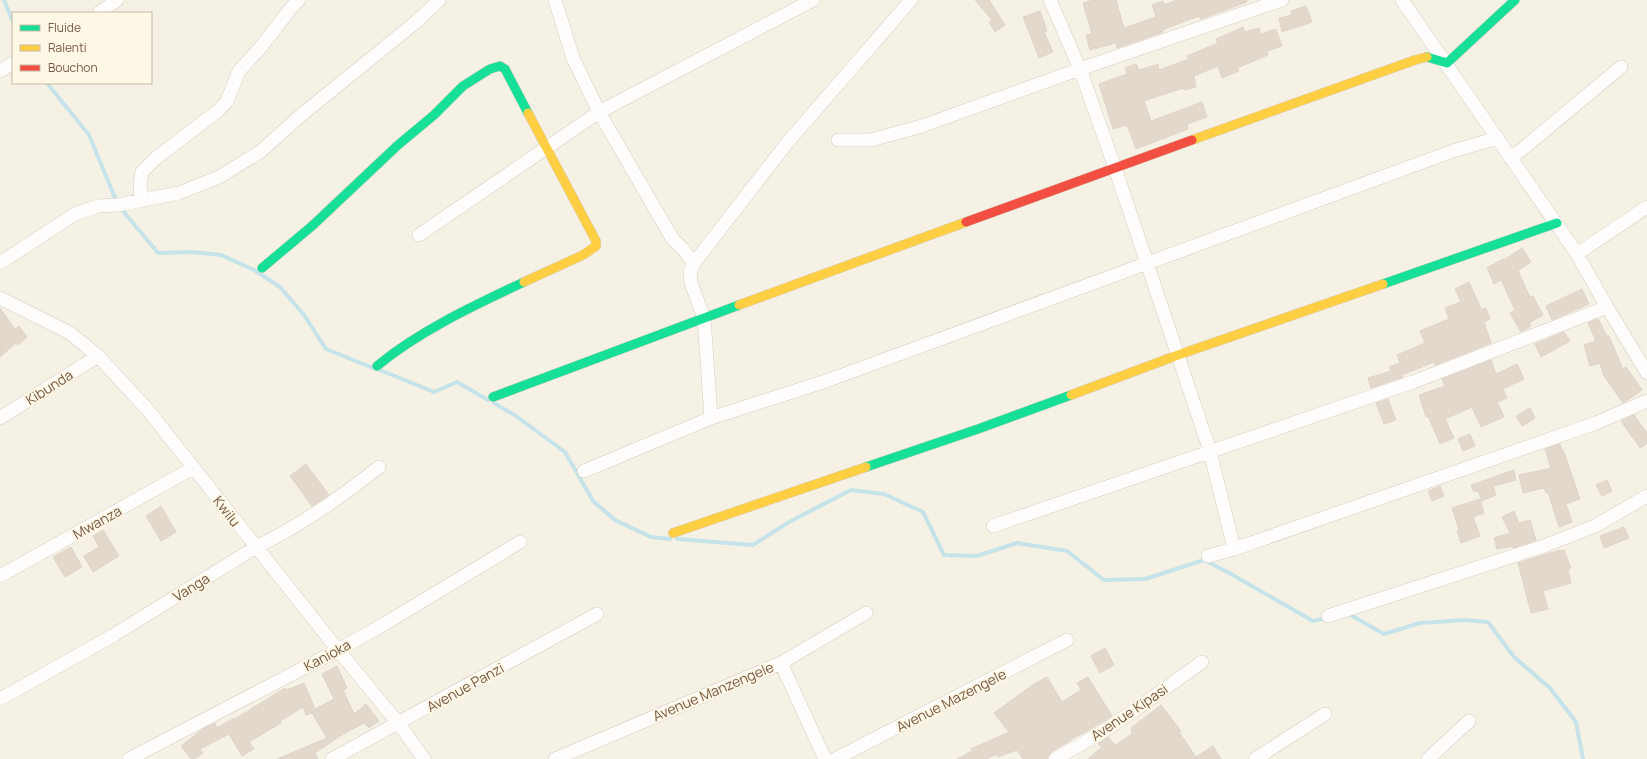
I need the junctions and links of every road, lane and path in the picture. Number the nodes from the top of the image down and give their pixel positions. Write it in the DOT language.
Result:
graph roads {
  1 [pos="117,0"];
  2 [pos="299,0"];
  3 [pos="439,0"];
  4 [pos="555,0"];
  5 [pos="813,0"];
  6 [pos="911,0"];
  7 [pos="1050,0"];
  8 [pos="1282,0"];
  9 [pos="1402,0"];
  10 [pos="1515,0"];
  11 [pos="100,12"];
  12 [pos="1447,63"];
  13 [pos="12,64"];
  14 [pos="1621,67"];
  15 [pos="1080,69"];
  16 [pos="0,71"];
  17 [pos="599,112"];
  18 [pos="1498,138"];
  19 [pos="838,140"];
  20 [pos="546,148"];
  21 [pos="1510,158"];
  22 [pos="1115,168"];
  23 [pos="141,200"];
  24 [pos="1647,207"];
  25 [pos="1556,223"];
  26 [pos="419,235"];
  27 [pos="1577,254"];
  28 [pos="694,263"];
  29 [pos="1146,263"];
  30 [pos="0,264"];
  31 [pos="262,268"];
  32 [pos="0,298"];
  33 [pos="1607,307"];
  34 [pos="704,318"];
  35 [pos="1178,355"];
  36 [pos="98,356"];
  37 [pos="377,366"];
  38 [pos="1645,366"];
  39 [pos="493,397"];
  40 [pos="1647,401"];
  41 [pos="0,418"];
  42 [pos="711,418"];
  43 [pos="1210,451"];
  44 [pos="193,468"];
  45 [pos="379,468"];
  46 [pos="584,471"];
  47 [pos="1647,496"];
  48 [pos="993,526"];
  49 [pos="673,534"];
  50 [pos="520,542"];
  51 [pos="256,547"];
  52 [pos="1234,549"];
  53 [pos="1208,556"];
  54 [pos="0,576"];
  55 [pos="866,613"];
  56 [pos="597,614"];
  57 [pos="1328,616"];
  58 [pos="1067,640"];
  59 [pos="338,650"];
  60 [pos="1202,662"];
  61 [pos="781,663"];
  62 [pos="0,699"];
  63 [pos="1326,714"];
  64 [pos="1469,721"];
  65 [pos="399,724"];
  66 [pos="129,759"];
  67 [pos="332,759"];
  68 [pos="424,759"];
  69 [pos="555,759"];
  70 [pos="825,759"];
  71 [pos="835,759"];
  72 [pos="1054,759"];
  73 [pos="1255,759"];
  74 [pos="1428,759"];
  1 -- 11 [label="street"];
  2 -- 23 [label="street"];
  3 -- 23 [label="street"];
  4 -- 17 [label="street"];
  5 -- 17 [label="street"];
  6 -- 28 [label="street"];
  7 -- 15 [label="street"];
  8 -- 15 [label="street"];
  9 -- 12 [label="street"];
  10 -- 12 [label="street"];
  12 -- 18 [label="street"];
  12 -- 22 [label="street"];
  13 -- 16 [label="street"];
  14 -- 21 [label="street"];
  15 -- 19 [label="street"];
  15 -- 22 [label="street"];
  17 -- 20 [label="street"];
  17 -- 28 [label="street"];
  18 -- 21 [label="street"];
  18 -- 29 [label="street"];
  20 -- 26 [label="street"];
  20 -- 31 [label="street"];
  20 -- 37 [label="street"];
  21 -- 25 [label="street"];
  22 -- 29 [label="street"];
  22 -- 34 [label="street"];
  23 -- 30 [label="street"];
  24 -- 27 [label="street"];
  25 -- 27 [label="street"];
  25 -- 35 [label="street"];
  27 -- 33 [label="street"];
  28 -- 34 [label="street"];
  29 -- 35 [label="street"];
  29 -- 42 [label="street"];
  32 -- 36 [label="street, Kwilu"];
  33 -- 38 [label="street"];
  33 -- 43 [label="street"];
  34 -- 39 [label="street"];
  34 -- 42 [label="street"];
  35 -- 43 [label="street"];
  35 -- 49 [label="street"];
  36 -- 41 [label="street, Kibunda"];
  36 -- 44 [label="street, Kwilu"];
  40 -- 52 [label="street"];
  42 -- 46 [label="street"];
  43 -- 48 [label="street"];
  43 -- 52 [label="street"];
  44 -- 51 [label="street, Kwilu"];
  44 -- 54 [label="street, Mwanza"];
  45 -- 51 [label="street, Vanga"];
  47 -- 57 [label="street"];
  50 -- 59 [label="street, Kanioka"];
  51 -- 59 [label="street, Kwilu"];
  51 -- 62 [label="street, Vanga"];
  52 -- 53 [label="street"];
  55 -- 61 [label="street, Avenue Manzengele"];
  56 -- 65 [label="street, Avenue Panzi"];
  58 -- 71 [label="street, Avenue Mazengele"];
  59 -- 65 [label="street, Kwilu"];
  59 -- 66 [label="street, Kanioka"];
  60 -- 72 [label="street, Avenue Kipasi"];
  61 -- 69 [label="street, Avenue Manzengele"];
  61 -- 70 [label="street"];
  63 -- 73 [label="street"];
  64 -- 74 [label="street"];
  65 -- 67 [label="street, Avenue Panzi"];
  65 -- 68 [label="street, Kwilu"];
}
